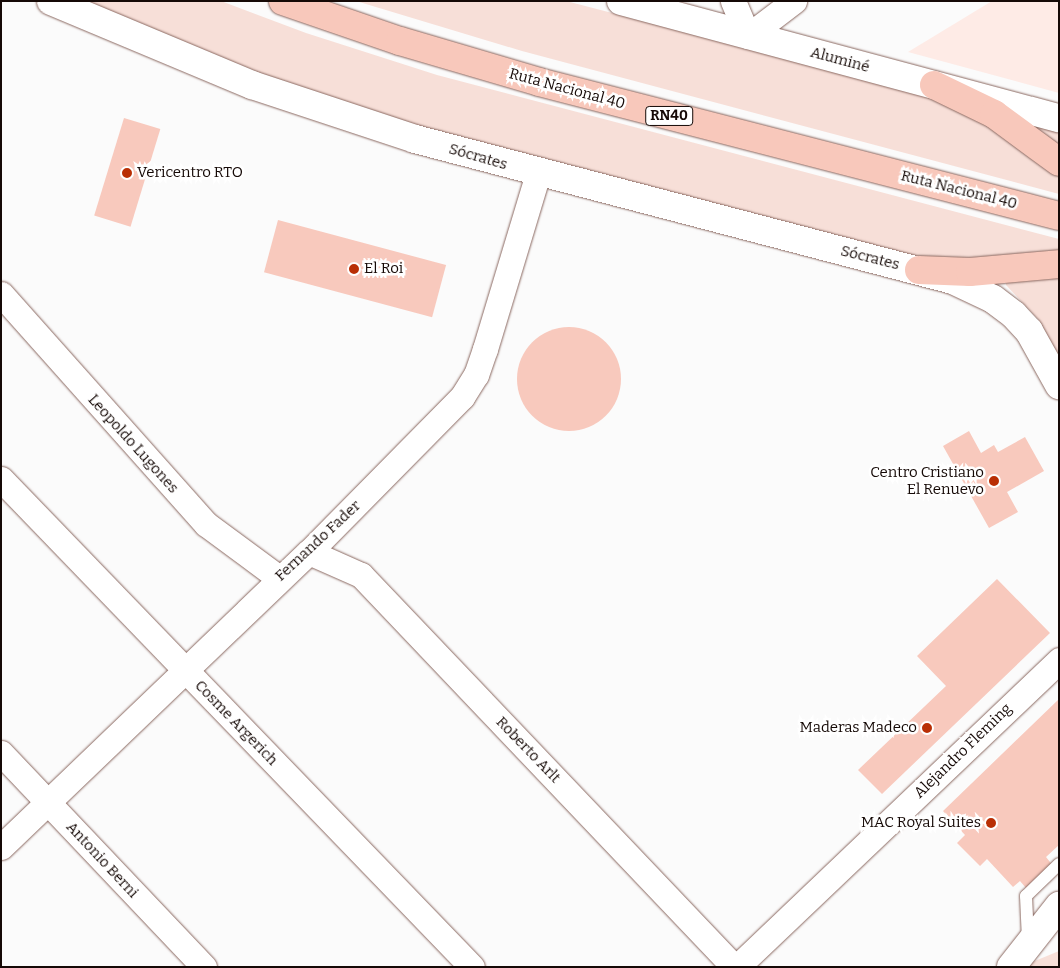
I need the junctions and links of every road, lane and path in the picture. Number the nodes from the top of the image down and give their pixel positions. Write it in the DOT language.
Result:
graph roads {
  1 [pos="51,1"];
  2 [pos="283,1"];
  3 [pos="621,1"];
  4 [pos="733,1"];
  5 [pos="794,1"];
  6 [pos="748,36"];
  7 [pos="934,85"];
  8 [pos="1059,118"];
  9 [pos="1059,162"];
  10 [pos="538,174"];
  11 [pos="1059,216"];
  12 [pos="1059,264"];
  13 [pos="919,270"];
  14 [pos="1,294"];
  15 [pos="1059,385"];
  16 [pos="1,479"];
  17 [pos="309,552"];
  18 [pos="279,578"];
  19 [pos="1059,660"];
  20 [pos="185,670"];
  21 [pos="1,753"];
  22 [pos="48,802"];
  23 [pos="1,847"];
  24 [pos="1059,864"];
  25 [pos="1059,906"];
  26 [pos="1028,942"];
  27 [pos="204,967"];
  28 [pos="472,967"];
  29 [pos="735,967"];
  30 [pos="1011,967"];
  1 -- 10 [label="street, Sócrates"];
  2 -- 11 [label="main road, Ruta Nacional 40 / RN40"];
  3 -- 6 [label="street, Aluminé"];
  4 -- 6 [label="street"];
  5 -- 6 [label="street"];
  6 -- 7 [label="street, Aluminé"];
  7 -- 8 [label="street, Aluminé"];
  7 -- 9 [label="main road"];
  10 -- 13 [label="street, Sócrates"];
  10 -- 17 [label="street, Fernando Fader"];
  12 -- 13 [label="main road"];
  13 -- 15 [label="street, Sócrates"];
  14 -- 18 [label="street, Leopoldo Lugones"];
  16 -- 20 [label="street, Cosme Argerich"];
  17 -- 18 [label="street, Fernando Fader"];
  17 -- 29 [label="street, Roberto Arlt"];
  18 -- 20 [label="street, Fernando Fader"];
  19 -- 29 [label="street, Alejandro Fleming"];
  20 -- 22 [label="street, Fernando Fader"];
  20 -- 28 [label="street, Cosme Argerich"];
  21 -- 22 [label="street, Antonio Berni"];
  22 -- 23 [label="street, Fernando Fader"];
  22 -- 27 [label="street, Antonio Berni"];
  24 -- 26 [label="lane"];
  25 -- 26 [label="street"];
  26 -- 30 [label="street"];
}
